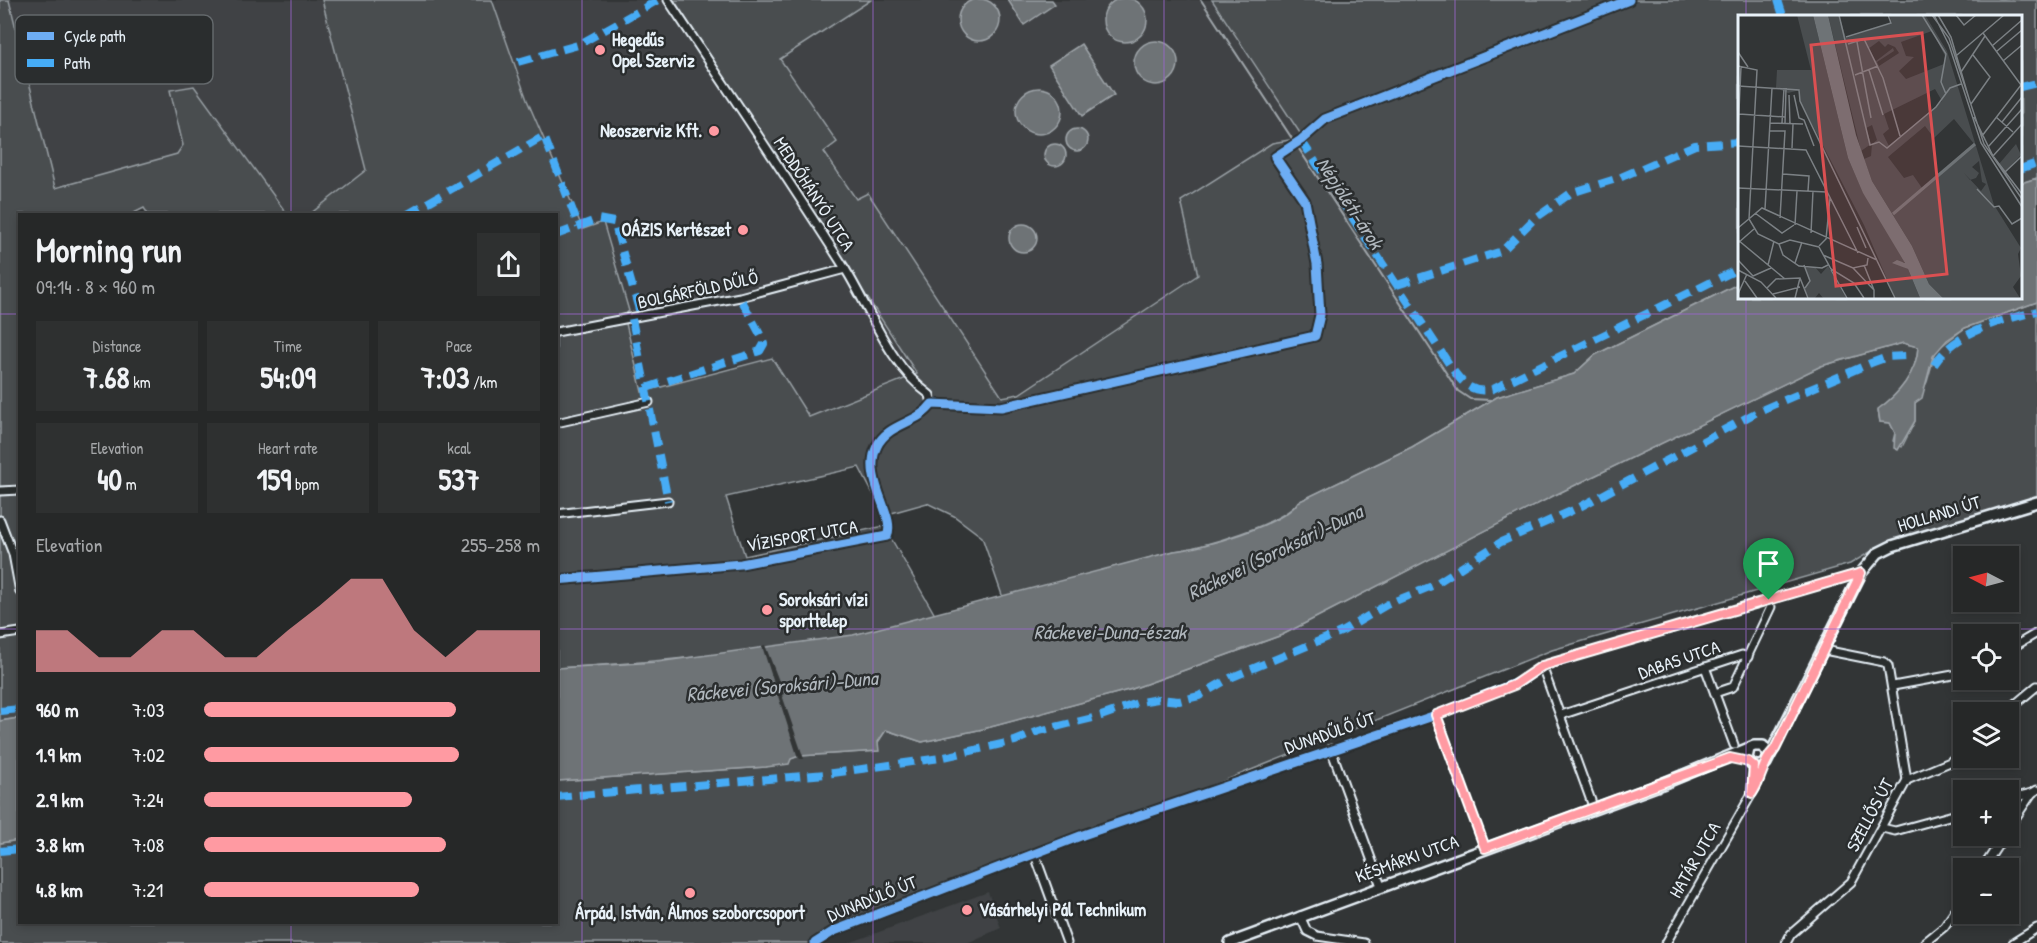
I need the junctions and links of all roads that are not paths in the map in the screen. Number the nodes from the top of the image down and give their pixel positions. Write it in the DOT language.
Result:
graph roads {
  1 [pos="668,0"];
  2 [pos="845,269"];
  3 [pos="558,332"];
  4 [pos="649,402"];
  5 [pos="932,404"];
  6 [pos="558,423"];
  7 [pos="18,490"];
  8 [pos="0,491"];
  9 [pos="668,501"];
  10 [pos="2037,502"];
  11 [pos="558,514"];
  12 [pos="0,520"];
  13 [pos="16,554"];
  14 [pos="18,573"];
  15 [pos="1861,573"];
  16 [pos="558,580"];
  17 [pos="1769,600"];
  18 [pos="18,632"];
  19 [pos="2037,633"];
  20 [pos="0,635"];
  21 [pos="2019,644"];
  22 [pos="1824,650"];
  23 [pos="1748,657"];
  24 [pos="1542,666"];
  25 [pos="1706,667"];
  26 [pos="1953,675"];
  27 [pos="1893,686"];
  28 [pos="2037,686"];
  29 [pos="1715,693"];
  30 [pos="2018,702"];
  31 [pos="1436,715"];
  32 [pos="1561,715"];
  33 [pos="1783,730"];
  34 [pos="1734,745"];
  35 [pos="1763,746"];
  36 [pos="1331,749"];
  37 [pos="1749,749"];
  38 [pos="1769,755"];
  39 [pos="1730,758"];
  40 [pos="1953,759"];
  41 [pos="1755,765"];
  42 [pos="1906,780"];
  43 [pos="2035,791"];
  44 [pos="2019,796"];
  45 [pos="1594,808"];
  46 [pos="2019,814"];
  47 [pos="1953,815"];
  48 [pos="1882,828"];
  49 [pos="1485,848"];
  50 [pos="1035,855"];
  51 [pos="1381,886"];
  52 [pos="1953,914"];
  53 [pos="1300,916"];
  54 [pos="2037,928"];
  55 [pos="1246,940"];
  56 [pos="815,943"];
  57 [pos="1066,943"];
  58 [pos="1230,943"];
  59 [pos="1364,943"];
  60 [pos="1666,943"];
  61 [pos="1786,943"];
  62 [pos="1924,943"];
  63 [pos="2013,943"];
  1 -- 2 [label="street, MEDDŐHÁNYÓ UTCA"];
  2 -- 3 [label="street, BOLGÁRFÖLD DŰLŐ"];
  2 -- 5 [label="street, MEDDŐHÁNYÓ UTCA"];
  4 -- 6 [label="street"];
  5 -- 16 [label="street, VÍZISPORT UTCA"];
  7 -- 8 [label="street"];
  9 -- 11 [label="street"];
  10 -- 15 [label="street, HOLLANDI ÚT"];
  12 -- 13 [label="street"];
  13 -- 14 [label="street"];
  15 -- 17 [label="street, DUNADŰLŐ ÚT"];
  15 -- 22 [label="street"];
  17 -- 23 [label="street, DABAS UTCA"];
  17 -- 24 [label="street, DUNADŰLŐ ÚT"];
  18 -- 20 [label="street"];
  19 -- 21 [label="street"];
  22 -- 27 [label="street, SZELLŐS ÚT"];
  22 -- 33 [label="street"];
  23 -- 25 [label="street, DABAS UTCA"];
  23 -- 29 [label="street"];
  24 -- 31 [label="street, DUNADŰLŐ ÚT"];
  24 -- 32 [label="street"];
  25 -- 29 [label="street"];
  25 -- 32 [label="street, DABAS UTCA"];
  26 -- 27 [label="street"];
  27 -- 42 [label="street, SZELLŐS ÚT"];
  28 -- 30 [label="street"];
  29 -- 34 [label="street"];
  31 -- 36 [label="street, DUNADŰLŐ ÚT"];
  31 -- 49 [label="street"];
  32 -- 45 [label="street"];
  33 -- 35 [label="street"];
  33 -- 38 [label="street"];
  35 -- 37 [label="street, KÉSMÁRKI UTCA"];
  35 -- 38 [label="street"];
  36 -- 50 [label="street, DUNADŰLŐ ÚT"];
  36 -- 51 [label="street"];
  37 -- 39 [label="street, KÉSMÁRKI UTCA"];
  37 -- 41 [label="street"];
  38 -- 41 [label="street"];
  39 -- 41 [label="street"];
  39 -- 45 [label="street, KÉSMÁRKI UTCA"];
  40 -- 42 [label="street"];
  41 -- 60 [label="street, HATÁR UTCA"];
  42 -- 48 [label="street, SZELLŐS ÚT"];
  43 -- 44 [label="street"];
  43 -- 46 [label="street"];
  45 -- 49 [label="street, KÉSMÁRKI UTCA"];
  47 -- 48 [label="street"];
  48 -- 61 [label="street, SZELLŐS ÚT"];
  49 -- 51 [label="street, KÉSMÁRKI UTCA"];
  50 -- 56 [label="street, DUNADŰLŐ ÚT"];
  50 -- 57 [label="street"];
  51 -- 53 [label="street, KÉSMÁRKI UTCA"];
  52 -- 62 [label="street"];
  53 -- 55 [label="street, KÉSMÁRKI UTCA"];
  53 -- 59 [label="street"];
  54 -- 63 [label="street"];
  55 -- 58 [label="street, KÉSMÁRKI UTCA"];
}
